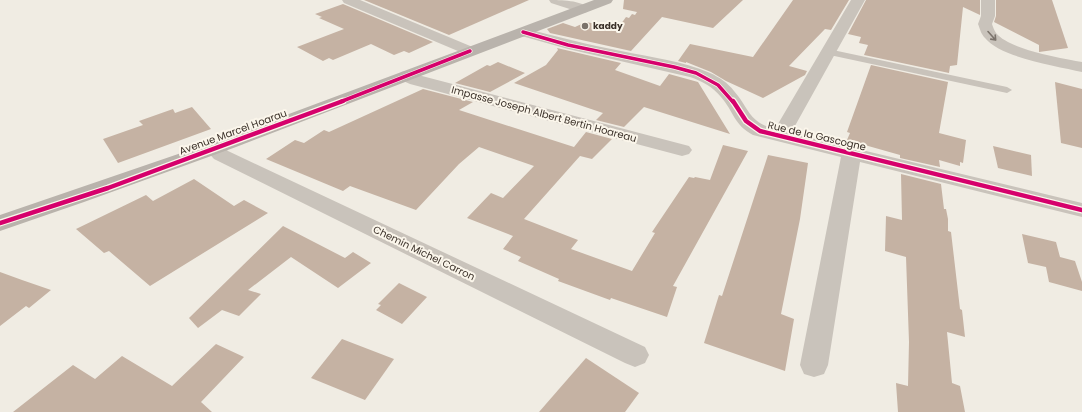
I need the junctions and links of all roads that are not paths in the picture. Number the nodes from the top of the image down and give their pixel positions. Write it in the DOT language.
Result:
graph roads {
  1 [pos="349,0"];
  2 [pos="556,0"];
  3 [pos="606,0"];
  4 [pos="858,0"];
  5 [pos="988,0"];
  6 [pos="582,9"];
  7 [pos="523,32"];
  8 [pos="470,51"];
  9 [pos="828,52"];
  10 [pos="1082,67"];
  11 [pos="407,76"];
  12 [pos="1006,90"];
  13 [pos="780,136"];
  14 [pos="215,149"];
  15 [pos="682,150"];
  16 [pos="852,153"];
  17 [pos="1082,210"];
  18 [pos="0,222"];
  19 [pos="635,355"];
  20 [pos="814,365"];
  1 -- 8 [label="street"];
  2 -- 6 [label="street"];
  3 -- 6 [label="main road, Avenue Marcel Hoarau"];
  4 -- 9 [label="street"];
  5 -- 10 [label="street, one-way"];
  6 -- 7 [label="main road, Avenue Marcel Hoarau"];
  7 -- 8 [label="main road, Avenue Marcel Hoarau"];
  7 -- 13 [label="street, Rue de la Gascogne"];
  8 -- 11 [label="main road, Avenue Marcel Hoarau"];
  9 -- 12 [label="lane"];
  9 -- 13 [label="street"];
  11 -- 14 [label="main road, Avenue Marcel Hoarau"];
  11 -- 15 [label="street, Impasse Joseph Albert Bertin Hoareau"];
  13 -- 16 [label="street, Rue de la Gascogne"];
  14 -- 18 [label="main road, Avenue Marcel Hoarau"];
  14 -- 19 [label="street, Chemin Michel Carron"];
  16 -- 17 [label="street, Rue de la Gascogne"];
  16 -- 20 [label="street, Rue de la Gascogne"];
}
